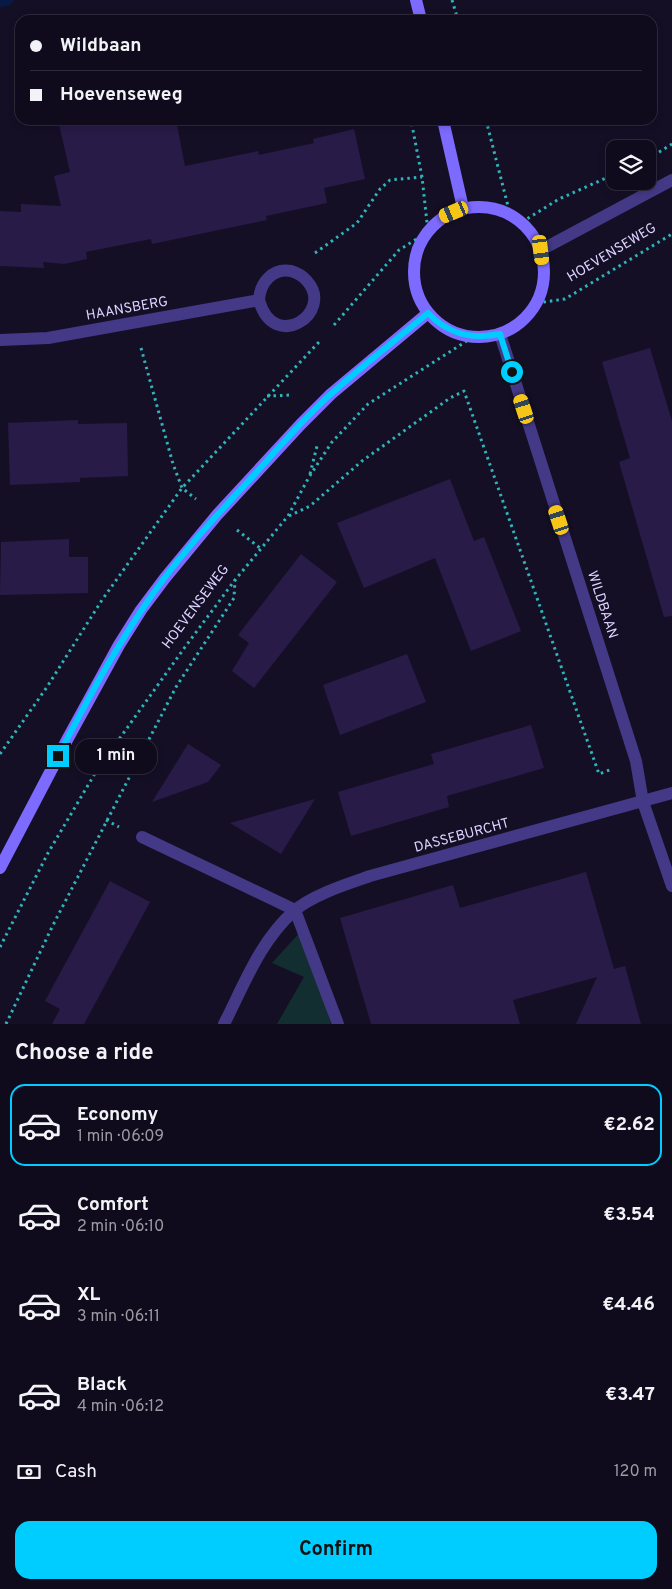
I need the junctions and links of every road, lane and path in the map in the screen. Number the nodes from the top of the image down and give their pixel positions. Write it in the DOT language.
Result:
graph roads {
  1 [pos="416,0"];
  2 [pos="452,0"];
  3 [pos="420,15"];
  4 [pos="456,15"];
  5 [pos="412,125"];
  6 [pos="444,125"];
  7 [pos="487,125"];
  8 [pos="672,144"];
  9 [pos="656,154"];
  10 [pos="422,177"];
  11 [pos="606,178"];
  12 [pos="672,180"];
  13 [pos="464,208"];
  14 [pos="510,214"];
  15 [pos="522,222"];
  16 [pos="428,232"];
  17 [pos="672,234"];
  18 [pos="541,250"];
  19 [pos="290,271"];
  20 [pos="259,300"];
  21 [pos="537,303"];
  22 [pos="428,313"];
  23 [pos="134,323"];
  24 [pos="333,327"];
  25 [pos="500,334"];
  26 [pos="473,337"];
  27 [pos="0,340"];
  28 [pos="320,341"];
  29 [pos="182,488"];
  30 [pos="288,516"];
  31 [pos="235,580"];
  32 [pos="0,754"];
  33 [pos="636,761"];
  34 [pos="672,793"];
  35 [pos="643,802"];
  36 [pos="142,837"];
  37 [pos="0,868"];
  38 [pos="672,886"];
  39 [pos="295,910"];
  40 [pos="0,947"];
  41 [pos="6,1024"];
  42 [pos="224,1024"];
  43 [pos="338,1024"];
  1 -- 3 [label="main road"];
  2 -- 4 [label="path"];
  5 -- 10 [label="path"];
  6 -- 13 [label="main road"];
  7 -- 14 [label="path"];
  8 -- 9 [label="path"];
  10 -- 16 [label="path"];
  10 -- 19 [label="path"];
  11 -- 15 [label="path"];
  12 -- 18 [label="street"];
  13 -- 14 [label="main road"];
  13 -- 16 [label="main road"];
  14 -- 15 [label="main road"];
  15 -- 18 [label="main road"];
  16 -- 22 [label="main road"];
  16 -- 24 [label="path"];
  17 -- 21 [label="path, HOEVENSEWEG"];
  18 -- 21 [label="main road"];
  19 -- 20 [label="street"];
  19 -- 20 [label="street"];
  20 -- 23 [label="street, HAANSBERG"];
  21 -- 25 [label="main road"];
  22 -- 26 [label="main road"];
  22 -- 37 [label="main road"];
  23 -- 27 [label="street, HAANSBERG"];
  23 -- 29 [label="path"];
  25 -- 26 [label="main road"];
  25 -- 33 [label="street, WILDBAAN"];
  26 -- 30 [label="path, HOEVENSEWEG"];
  28 -- 29 [label="path"];
  29 -- 32 [label="path"];
  30 -- 31 [label="path, HOEVENSEWEG"];
  30 -- 33 [label="path"];
  31 -- 40 [label="path, HOEVENSEWEG"];
  31 -- 41 [label="path"];
  33 -- 35 [label="street, WILDBAAN"];
  34 -- 35 [label="street, DASSEBURCHT"];
  35 -- 38 [label="street, WILDBAAN"];
  35 -- 39 [label="street, DASSEBURCHT"];
  36 -- 39 [label="street"];
  39 -- 42 [label="street, DASSEBURCHT"];
  39 -- 43 [label="street"];
}
